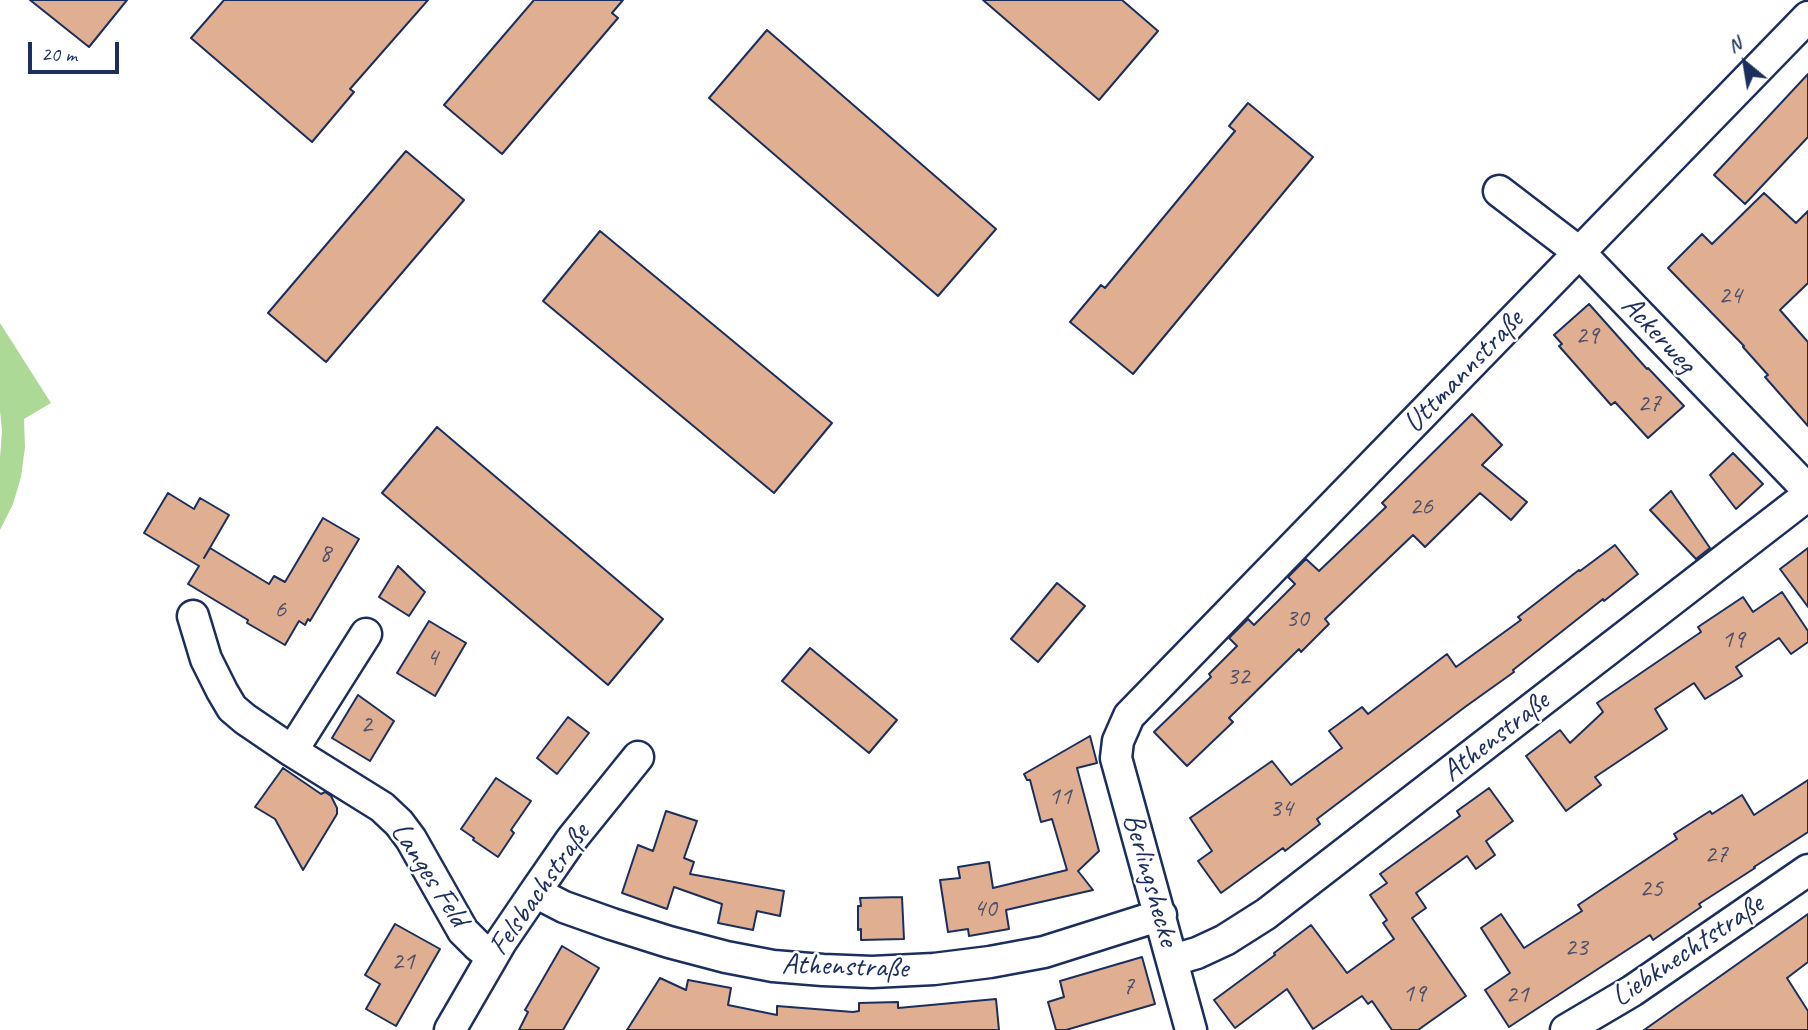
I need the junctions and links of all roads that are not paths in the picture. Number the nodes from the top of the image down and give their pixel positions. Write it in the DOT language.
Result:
graph roads {
  1 [pos="1808,17"];
  2 [pos="1499,191"];
  3 [pos="1580,253"];
  4 [pos="1808,492"];
  5 [pos="192,616"];
  6 [pos="366,635"];
  7 [pos="1122,729"];
  8 [pos="292,751"];
  9 [pos="638,757"];
  10 [pos="1808,870"];
  11 [pos="535,892"];
  12 [pos="1161,915"];
  13 [pos="492,957"];
  14 [pos="1173,960"];
  15 [pos="450,1030"];
  16 [pos="1191,1030"];
  17 [pos="1566,1030"];
  1 -- 3 [label="street, Uttmannstraße"];
  2 -- 3 [label="street, Ackerweg"];
  3 -- 4 [label="street, Ackerweg"];
  3 -- 7 [label="street, Uttmannstraße"];
  4 -- 14 [label="street, Athenstraße"];
  5 -- 8 [label="street, Langes Feld"];
  6 -- 8 [label="street"];
  7 -- 12 [label="street, Berlingshecke"];
  8 -- 13 [label="street, Langes Feld"];
  9 -- 11 [label="street, Felsbachstraße"];
  10 -- 17 [label="street, Liebknechtstraße"];
  11 -- 12 [label="street, Athenstraße"];
  11 -- 13 [label="street, Felsbachstraße"];
  12 -- 14 [label="street, Berlingshecke"];
  13 -- 15 [label="street, Felsbachstraße"];
  14 -- 16 [label="street, Berlingshecke"];
}
